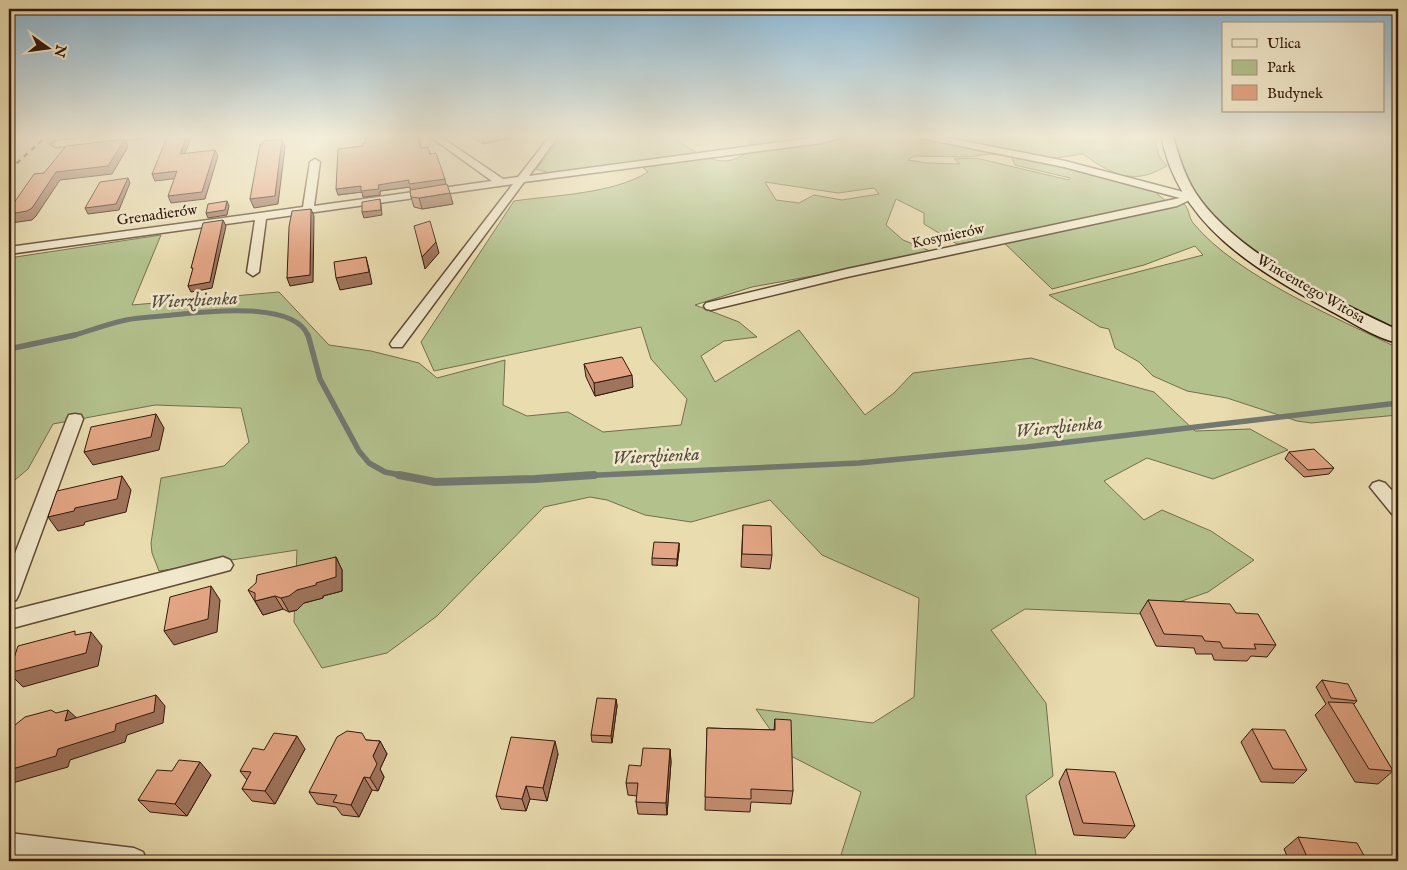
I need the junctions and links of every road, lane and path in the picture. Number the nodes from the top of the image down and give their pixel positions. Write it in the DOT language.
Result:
graph roads {
  1 [pos="314,176"];
  2 [pos="492,176"];
  3 [pos="505,176"];
  4 [pos="523,176"];
  5 [pos="557,176"];
  6 [pos="1113,176"];
  7 [pos="1180,176"];
  8 [pos="499,180"];
  9 [pos="519,181"];
  10 [pos="463,187"];
  11 [pos="1191,198"];
  12 [pos="308,209"];
  13 [pos="261,216"];
  14 [pos="9,251"];
  15 [pos="254,272"];
  16 [pos="711,306"];
  17 [pos="1398,337"];
  18 [pos="397,344"];
  19 [pos="75,419"];
  20 [pos="1379,487"];
  21 [pos="1398,508"];
  22 [pos="223,566"];
  23 [pos="9,594"];
  24 [pos="9,620"];
  25 [pos="9,846"];
  26 [pos="134,861"];
  1 -- 12 [label="street"];
  2 -- 8 [label="street"];
  3 -- 8 [label="street"];
  4 -- 9 [label="street"];
  5 -- 9 [label="street, Grenadierów"];
  6 -- 11 [label="street"];
  7 -- 11 [label="street, Wincentego Witosa"];
  8 -- 9 [label="street, Grenadierów"];
  8 -- 10 [label="street, Grenadierów"];
  9 -- 18 [label="street"];
  10 -- 12 [label="street, Grenadierów"];
  11 -- 16 [label="street, Kosynierów"];
  11 -- 17 [label="street, Wincentego Witosa"];
  12 -- 13 [label="street, Grenadierów"];
  13 -- 14 [label="street, Grenadierów"];
  13 -- 15 [label="street"];
  19 -- 23 [label="street"];
  20 -- 21 [label="street"];
  22 -- 24 [label="street"];
  25 -- 26 [label="street"];
}
